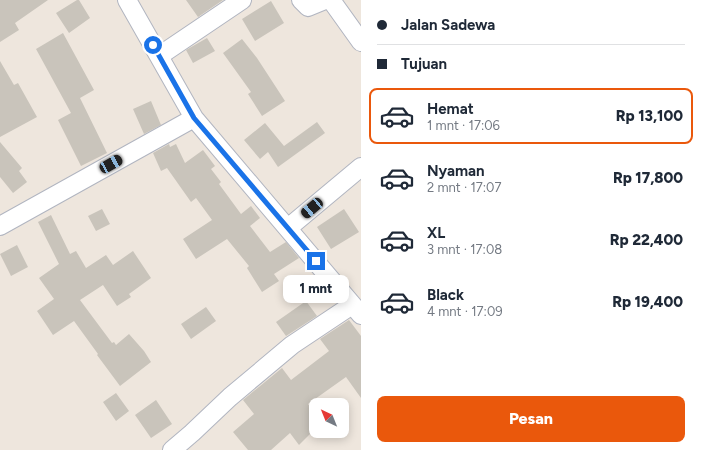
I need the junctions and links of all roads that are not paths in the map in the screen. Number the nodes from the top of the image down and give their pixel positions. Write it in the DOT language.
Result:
graph roads {
  1 [pos="127,0"];
  2 [pos="242,0"];
  3 [pos="301,0"];
  4 [pos="325,0"];
  5 [pos="331,0"];
  6 [pos="361,42"];
  7 [pos="159,56"];
  8 [pos="194,118"];
  9 [pos="361,167"];
  10 [pos="0,226"];
  11 [pos="288,228"];
  12 [pos="356,310"];
  13 [pos="172,450"];
  1 -- 7 [label="street"];
  2 -- 7 [label="street"];
  3 -- 4 [label="street"];
  5 -- 6 [label="street"];
  7 -- 8 [label="street"];
  8 -- 10 [label="street"];
  8 -- 11 [label="street"];
  9 -- 11 [label="street"];
  11 -- 12 [label="street"];
  12 -- 13 [label="street"];
}
